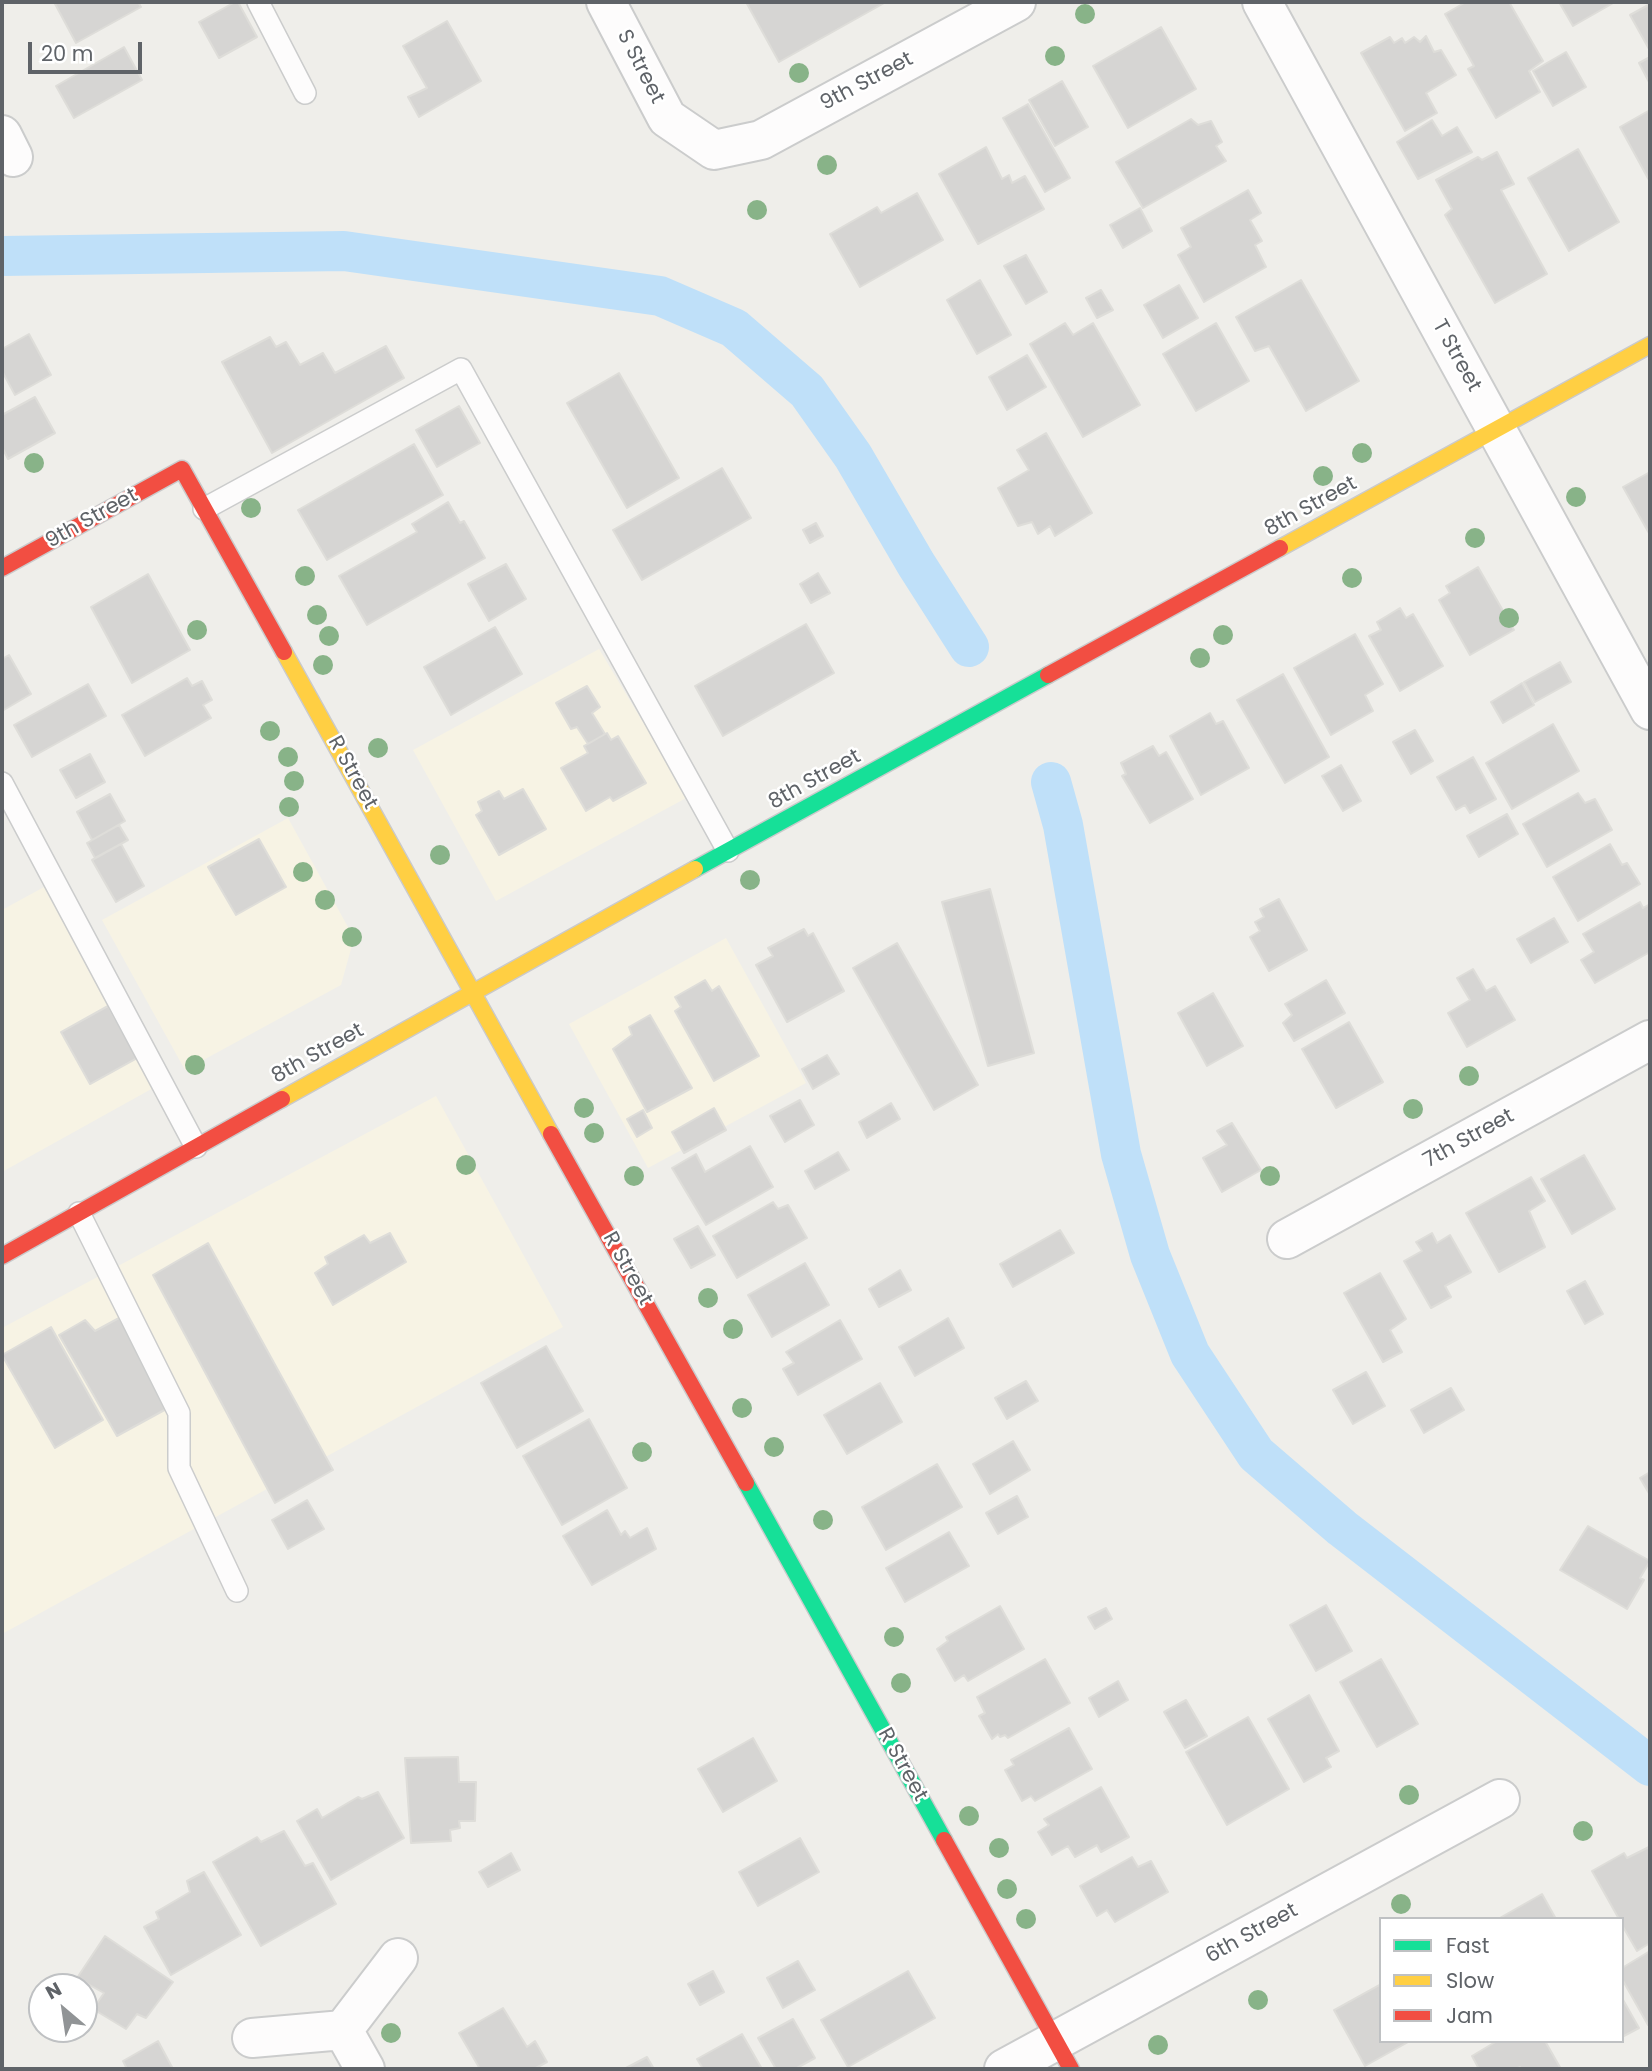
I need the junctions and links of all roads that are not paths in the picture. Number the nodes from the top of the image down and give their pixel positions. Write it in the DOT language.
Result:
graph roads {
  1 [pos="258,2"];
  2 [pos="606,2"];
  3 [pos="1016,2"];
  4 [pos="1265,3"];
  5 [pos="305,93"];
  6 [pos="714,150"];
  7 [pos="1650,345"];
  8 [pos="1497,429"];
  9 [pos="182,469"];
  10 [pos="204,509"];
  11 [pos="2,568"];
  12 [pos="1650,710"];
  13 [pos="2,783"];
  14 [pos="728,851"];
  15 [pos="473,991"];
  16 [pos="1650,1040"];
  17 [pos="196,1147"];
  18 [pos="79,1213"];
  19 [pos="1287,1239"];
  20 [pos="2,1256"];
  21 [pos="237,1591"];
  22 [pos="1500,1798"];
  23 [pos="398,1958"];
  24 [pos="343,2030"];
  25 [pos="252,2038"];
  26 [pos="1064,2055"];
  27 [pos="365,2069"];
  28 [pos="1004,2069"];
  1 -- 5 [label="lane"];
  2 -- 6 [label="street, S Street"];
  3 -- 6 [label="street, 9th Street"];
  4 -- 8 [label="street, T Street"];
  7 -- 8 [label="street, 8th Street"];
  8 -- 12 [label="street, T Street"];
  8 -- 14 [label="street, 8th Street"];
  9 -- 10 [label="street, R Street"];
  9 -- 11 [label="street, 9th Street"];
  10 -- 14 [label="lane"];
  10 -- 15 [label="street, R Street"];
  13 -- 17 [label="lane"];
  14 -- 15 [label="street, 8th Street"];
  15 -- 17 [label="street, 8th Street"];
  15 -- 26 [label="street, R Street"];
  16 -- 19 [label="street, 7th Street"];
  17 -- 18 [label="street, 8th Street"];
  18 -- 20 [label="street, 8th Street"];
  18 -- 21 [label="lane"];
  22 -- 26 [label="street, 6th Street"];
  23 -- 24 [label="street"];
  24 -- 25 [label="street"];
  24 -- 27 [label="street"];
  26 -- 28 [label="street, 6th Street"];
}
